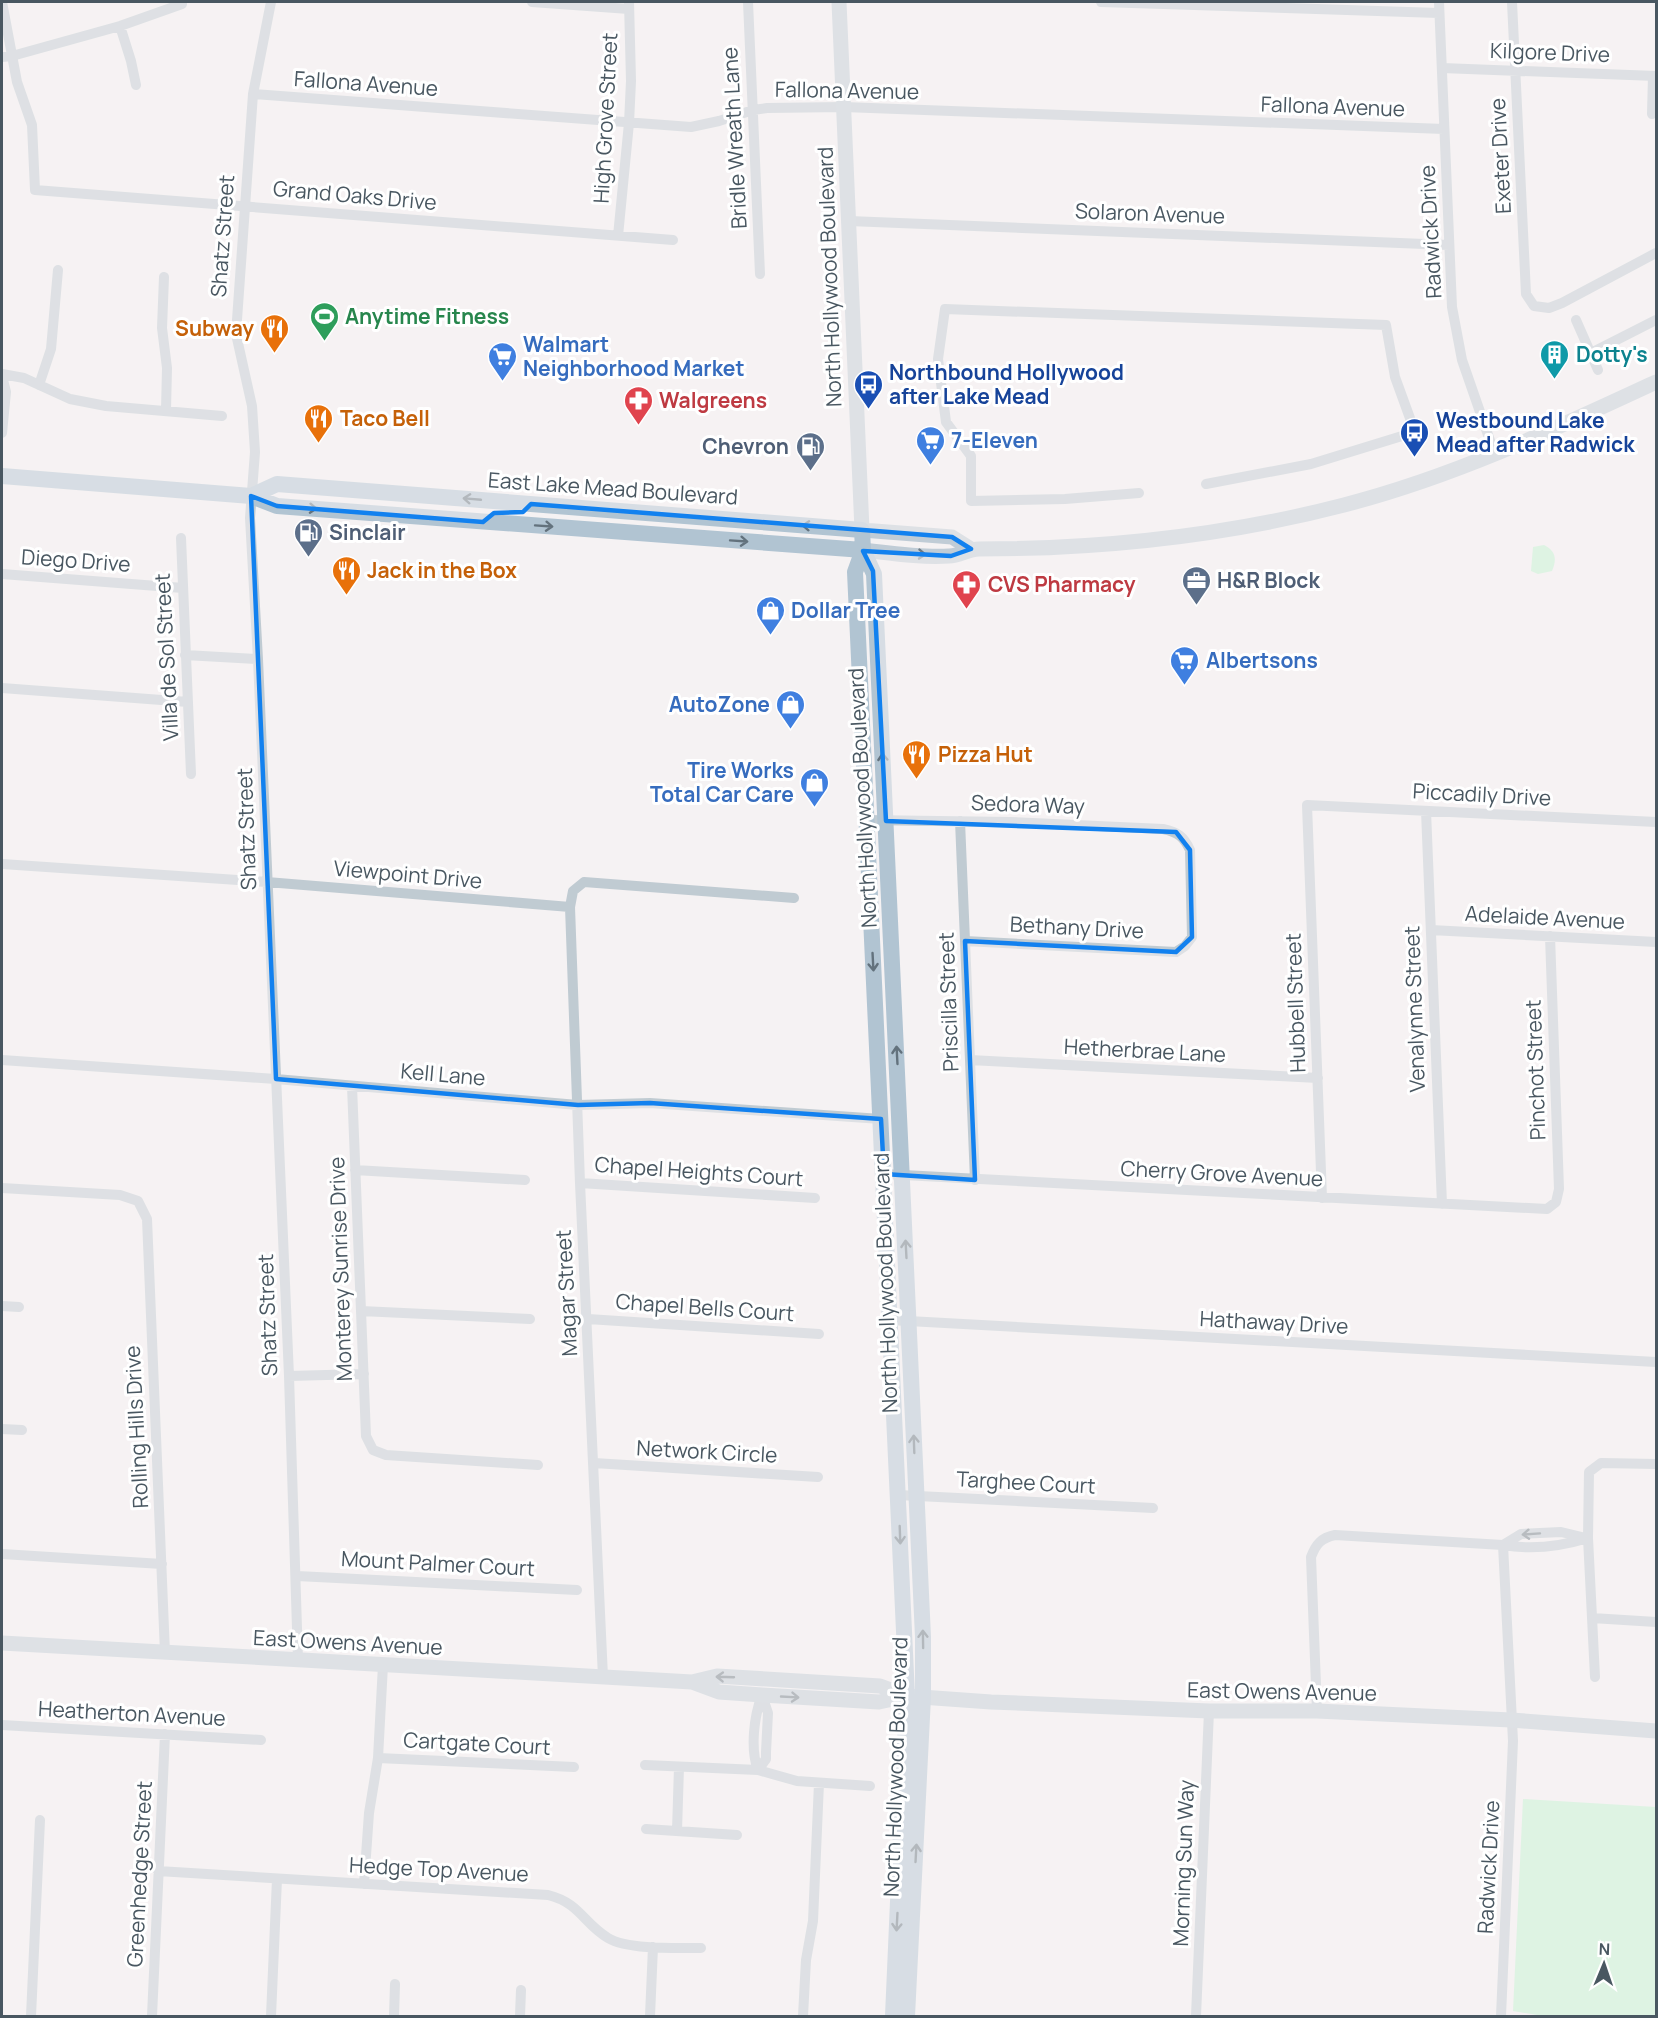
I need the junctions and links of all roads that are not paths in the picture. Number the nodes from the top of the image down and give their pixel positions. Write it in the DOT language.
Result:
graph roads {
  1 [pos="2,2"];
  2 [pos="271,2"];
  3 [pos="532,2"];
  4 [pos="748,2"];
  5 [pos="839,2"];
  6 [pos="1101,2"];
  7 [pos="1439,2"];
  8 [pos="1512,2"];
  9 [pos="182,4"];
  10 [pos="629,5"];
  11 [pos="1439,13"];
  12 [pos="120,26"];
  13 [pos="7,56"];
  14 [pos="1442,68"];
  15 [pos="1515,70"];
  16 [pos="1655,76"];
  17 [pos="136,85"];
  18 [pos="253,93"];
  19 [pos="844,107"];
  20 [pos="753,110"];
  21 [pos="1652,114"];
  22 [pos="629,123"];
  23 [pos="1444,129"];
  24 [pos="244,206"];
  25 [pos="849,221"];
  26 [pos="618,236"];
  27 [pos="673,240"];
  28 [pos="1449,245"];
  29 [pos="1656,253"];
  30 [pos="58,270"];
  31 [pos="760,274"];
  32 [pos="164,277"];
  33 [pos="1576,320"];
  34 [pos="1656,320"];
  35 [pos="1591,353"];
  36 [pos="1598,370"];
  37 [pos="2,375"];
  38 [pos="1656,382"];
  39 [pos="39,385"];
  40 [pos="166,410"];
  41 [pos="222,416"];
  42 [pos="2,433"];
  43 [pos="1495,455"];
  44 [pos="2,476"];
  45 [pos="1206,484"];
  46 [pos="1139,493"];
  47 [pos="251,496"];
  48 [pos="531,504"];
  49 [pos="677,516"];
  50 [pos="485,522"];
  51 [pos="591,530"];
  52 [pos="862,530"];
  53 [pos="181,538"];
  54 [pos="971,549"];
  55 [pos="863,550"];
  56 [pos="2,574"];
  57 [pos="183,588"];
  58 [pos="185,656"];
  59 [pos="258,659"];
  60 [pos="2,688"];
  61 [pos="880,699"];
  62 [pos="860,700"];
  63 [pos="188,702"];
  64 [pos="191,774"];
  65 [pos="1307,806"];
  66 [pos="1426,811"];
  67 [pos="866,820"];
  68 [pos="885,820"];
  69 [pos="960,821"];
  70 [pos="1656,822"];
  71 [pos="2,864"];
  72 [pos="267,882"];
  73 [pos="794,898"];
  74 [pos="570,907"];
  75 [pos="1431,930"];
  76 [pos="1550,936"];
  77 [pos="965,941"];
  78 [pos="1656,942"];
  79 [pos="1185,946"];
  80 [pos="2,1060"];
  81 [pos="970,1060"];
  82 [pos="1318,1078"];
  83 [pos="276,1079"];
  84 [pos="352,1086"];
  85 [pos="578,1105"];
  86 [pos="881,1119"];
  87 [pos="355,1170"];
  88 [pos="884,1174"];
  89 [pos="902,1176"];
  90 [pos="525,1180"];
  91 [pos="975,1180"];
  92 [pos="580,1183"];
  93 [pos="2,1188"];
  94 [pos="815,1198"];
  95 [pos="1322,1198"];
  96 [pos="1556,1202"];
  97 [pos="1442,1204"];
  98 [pos="2,1306"];
  99 [pos="19,1307"];
  100 [pos="361,1311"];
  101 [pos="530,1319"];
  102 [pos="588,1319"];
  103 [pos="890,1320"];
  104 [pos="909,1321"];
  105 [pos="819,1334"];
  106 [pos="1656,1362"];
  107 [pos="364,1374"];
  108 [pos="289,1376"];
  109 [pos="2,1429"];
  110 [pos="22,1430"];
  111 [pos="594,1463"];
  112 [pos="1656,1464"];
  113 [pos="538,1465"];
  114 [pos="818,1477"];
  115 [pos="898,1495"];
  116 [pos="916,1496"];
  117 [pos="1153,1508"];
  118 [pos="1588,1538"];
  119 [pos="1503,1545"];
  120 [pos="2,1554"];
  121 [pos="162,1564"];
  122 [pos="297,1576"];
  123 [pos="577,1590"];
  124 [pos="1592,1618"];
  125 [pos="1656,1622"];
  126 [pos="2,1643"];
  127 [pos="165,1653"];
  128 [pos="298,1660"];
  129 [pos="383,1665"];
  130 [pos="603,1677"];
  131 [pos="1595,1677"];
  132 [pos="692,1682"];
  133 [pos="762,1695"];
  134 [pos="915,1697"];
  135 [pos="1209,1711"];
  136 [pos="1317,1711"];
  137 [pos="1511,1720"];
  138 [pos="2,1725"];
  139 [pos="1656,1731"];
  140 [pos="165,1734"];
  141 [pos="261,1740"];
  142 [pos="378,1758"];
  143 [pos="645,1765"];
  144 [pos="574,1767"];
  145 [pos="680,1767"];
  146 [pos="758,1770"];
  147 [pos="819,1783"];
  148 [pos="870,1786"];
  149 [pos="40,1820"];
  150 [pos="646,1829"];
  151 [pos="677,1831"];
  152 [pos="737,1835"];
  153 [pos="158,1871"];
  154 [pos="277,1878"];
  155 [pos="364,1884"];
  156 [pos="653,1947"];
  157 [pos="701,1948"];
  158 [pos="395,1984"];
  159 [pos="521,1990"];
  160 [pos="31,2016"];
  161 [pos="152,2016"];
  162 [pos="271,2016"];
  163 [pos="394,2016"];
  164 [pos="520,2016"];
  165 [pos="650,2016"];
  166 [pos="803,2016"];
  167 [pos="892,2016"];
  168 [pos="908,2016"];
  169 [pos="1196,2016"];
  170 [pos="1501,2016"];
  1 -- 13 [label="street"];
  2 -- 18 [label="street, Shatz Street"];
  3 -- 10 [label="street"];
  4 -- 20 [label="street, Bridle Wreath Lane"];
  5 -- 19 [label="main road, North Hollywood Boulevard"];
  6 -- 11 [label="street"];
  7 -- 11 [label="street, Radwick Drive"];
  8 -- 15 [label="street, Exeter Drive"];
  9 -- 12 [label="street"];
  10 -- 22 [label="street, High Grove Street"];
  11 -- 14 [label="street, Radwick Drive"];
  12 -- 13 [label="street"];
  12 -- 17 [label="street"];
  13 -- 24 [label="street, Grand Oaks Drive"];
  14 -- 15 [label="street, Kilgore Drive"];
  14 -- 23 [label="street, Radwick Drive"];
  15 -- 16 [label="street, Kilgore Drive"];
  15 -- 29 [label="street, Exeter Drive"];
  16 -- 21 [label="street"];
  18 -- 22 [label="street, Fallona Avenue"];
  18 -- 24 [label="street, Shatz Street"];
  19 -- 20 [label="street, Fallona Avenue"];
  19 -- 23 [label="street, Fallona Avenue"];
  19 -- 25 [label="main road, North Hollywood Boulevard"];
  20 -- 22 [label="street, Fallona Avenue"];
  20 -- 31 [label="street, Bridle Wreath Lane"];
  22 -- 26 [label="street, High Grove Street"];
  23 -- 28 [label="street, Radwick Drive"];
  24 -- 26 [label="street, Grand Oaks Drive"];
  24 -- 47 [label="street, Shatz Street"];
  25 -- 28 [label="street, Solaron Avenue"];
  25 -- 52 [label="main road, North Hollywood Boulevard"];
  26 -- 27 [label="street, Grand Oaks Drive"];
  28 -- 43 [label="street, Radwick Drive"];
  30 -- 39 [label="street"];
  32 -- 40 [label="street"];
  33 -- 35 [label="street"];
  34 -- 35 [label="street"];
  35 -- 36 [label="street"];
  37 -- 39 [label="street"];
  37 -- 42 [label="street"];
  38 -- 43 [label="main road, East Lake Mead Boulevard"];
  39 -- 40 [label="street"];
  40 -- 41 [label="street"];
  43 -- 54 [label="main road, East Lake Mead Boulevard"];
  44 -- 47 [label="main road, East Lake Mead Boulevard"];
  45 -- 46 [label="street"];
  48 -- 47 [label="main road, East Lake Mead Boulevard, one-way"];
  47 -- 50 [label="main road, East Lake Mead Boulevard, one-way"];
  47 -- 59 [label="street, Shatz Street"];
  48 -- 49 [label="main road, East Lake Mead Boulevard"];
  48 -- 50 [label="main road"];
  49 -- 51 [label="main road"];
  52 -- 49 [label="main road, East Lake Mead Boulevard, one-way"];
  50 -- 51 [label="main road, East Lake Mead Boulevard, one-way"];
  51 -- 55 [label="main road, East Lake Mead Boulevard, one-way"];
  52 -- 54 [label="main road, East Lake Mead Boulevard"];
  52 -- 55 [label="main road, North Hollywood Boulevard"];
  53 -- 57 [label="street, Villa de Sol Street"];
  55 -- 54 [label="main road, East Lake Mead Boulevard, one-way"];
  55 -- 61 [label="main road, North Hollywood Boulevard"];
  55 -- 62 [label="main road, North Hollywood Boulevard"];
  56 -- 57 [label="street, Diego Drive"];
  57 -- 58 [label="street, Villa de Sol Street"];
  58 -- 59 [label="street"];
  58 -- 63 [label="street, Villa de Sol Street"];
  59 -- 72 [label="street, Shatz Street"];
  60 -- 63 [label="street"];
  61 -- 62 [label="main road"];
  68 -- 61 [label="main road, North Hollywood Boulevard, one-way"];
  62 -- 67 [label="main road, North Hollywood Boulevard"];
  63 -- 64 [label="street, Villa de Sol Street"];
  65 -- 66 [label="street, Piccadily Drive"];
  65 -- 82 [label="street, Hubbell Street"];
  66 -- 70 [label="street, Piccadily Drive"];
  66 -- 75 [label="street, Venalynne Street"];
  67 -- 68 [label="street, Sedora Way"];
  67 -- 86 [label="main road, North Hollywood Boulevard, one-way"];
  68 -- 69 [label="street, Sedora Way"];
  89 -- 68 [label="main road, North Hollywood Boulevard, one-way"];
  69 -- 77 [label="street, Priscilla Street"];
  69 -- 79 [label="street, Sedora Way"];
  71 -- 72 [label="street, Viewpoint Drive"];
  72 -- 74 [label="street, Viewpoint Drive"];
  72 -- 83 [label="street, Shatz Street"];
  73 -- 74 [label="street"];
  74 -- 85 [label="street, Magar Street"];
  75 -- 76 [label="street, Adelaide Avenue"];
  75 -- 97 [label="street, Venalynne Street"];
  76 -- 78 [label="street, Adelaide Avenue"];
  76 -- 96 [label="street, Pinchot Street"];
  77 -- 79 [label="street, Bethany Drive"];
  77 -- 81 [label="street, Priscilla Street"];
  80 -- 83 [label="street, Kell Lane"];
  81 -- 82 [label="street, Hetherbrae Lane"];
  81 -- 91 [label="street, Priscilla Street"];
  82 -- 95 [label="street, Hubbell Street"];
  83 -- 84 [label="street, Kell Lane"];
  83 -- 108 [label="street, Shatz Street"];
  84 -- 85 [label="street, Kell Lane"];
  84 -- 87 [label="street, Monterey Sunrise Drive"];
  85 -- 86 [label="street, Kell Lane"];
  85 -- 92 [label="street, Magar Street"];
  86 -- 88 [label="main road, North Hollywood Boulevard"];
  87 -- 90 [label="street"];
  87 -- 100 [label="street, Monterey Sunrise Drive"];
  88 -- 89 [label="street, Cherry Grove Avenue"];
  88 -- 103 [label="main road, North Hollywood Boulevard"];
  89 -- 91 [label="street, Cherry Grove Avenue"];
  104 -- 89 [label="main road, North Hollywood Boulevard, one-way"];
  91 -- 95 [label="street, Cherry Grove Avenue"];
  92 -- 94 [label="street, Chapel Heights Court"];
  92 -- 102 [label="street, Magar Street"];
  93 -- 121 [label="street, Rolling Hills Drive"];
  95 -- 97 [label="street, Cherry Grove Avenue"];
  96 -- 97 [label="street, Cherry Grove Avenue"];
  98 -- 99 [label="street"];
  100 -- 101 [label="street"];
  100 -- 107 [label="street, Monterey Sunrise Drive"];
  102 -- 105 [label="street, Chapel Bells Court"];
  102 -- 111 [label="street, Magar Street"];
  103 -- 104 [label="street, Hathaway Drive"];
  103 -- 115 [label="main road, North Hollywood Boulevard"];
  104 -- 106 [label="street, Hathaway Drive"];
  116 -- 104 [label="main road, North Hollywood Boulevard, one-way"];
  107 -- 108 [label="street"];
  107 -- 113 [label="street, Monterey Sunrise Drive"];
  108 -- 122 [label="street, Shatz Street"];
  109 -- 110 [label="street"];
  111 -- 114 [label="street, Network Circle"];
  111 -- 130 [label="street, Magar Street"];
  112 -- 118 [label="street"];
  115 -- 116 [label="street, Targhee Court"];
  115 -- 134 [label="main road, North Hollywood Boulevard, one-way"];
  116 -- 117 [label="street, Targhee Court"];
  134 -- 116 [label="main road, North Hollywood Boulevard, one-way"];
  118 -- 119 [label="street"];
  118 -- 124 [label="street"];
  119 -- 136 [label="street"];
  119 -- 137 [label="street, Radwick Drive"];
  120 -- 121 [label="street"];
  121 -- 127 [label="street, Rolling Hills Drive"];
  122 -- 123 [label="street, Mount Palmer Court"];
  122 -- 128 [label="street, Shatz Street"];
  124 -- 125 [label="street"];
  124 -- 131 [label="street"];
  126 -- 127 [label="main road, East Owens Avenue"];
  127 -- 128 [label="main road, East Owens Avenue"];
  128 -- 129 [label="main road, East Owens Avenue"];
  129 -- 130 [label="main road, East Owens Avenue"];
  129 -- 142 [label="street"];
  130 -- 132 [label="main road, East Owens Avenue"];
  132 -- 133 [label="main road, East Owens Avenue"];
  134 -- 132 [label="main road, East Owens Avenue, one-way"];
  133 -- 134 [label="main road, East Owens Avenue, one-way"];
  133 -- 146 [label="street"];
  134 -- 135 [label="main road, East Owens Avenue"];
  134 -- 167 [label="main road, North Hollywood Boulevard, one-way"];
  168 -- 134 [label="main road, North Hollywood Boulevard, one-way"];
  135 -- 136 [label="main road, East Owens Avenue"];
  135 -- 169 [label="street, Morning Sun Way"];
  136 -- 137 [label="main road, East Owens Avenue"];
  137 -- 139 [label="main road, East Owens Avenue"];
  137 -- 170 [label="street, Radwick Drive"];
  138 -- 140 [label="street, Heatherton Avenue"];
  140 -- 141 [label="street, Heatherton Avenue"];
  140 -- 153 [label="street, Greenhedge Street"];
  142 -- 144 [label="street, Cartgate Court"];
  142 -- 155 [label="street"];
  143 -- 145 [label="street"];
  145 -- 146 [label="street"];
  145 -- 151 [label="street"];
  146 -- 147 [label="street"];
  147 -- 148 [label="street"];
  147 -- 166 [label="street"];
  149 -- 160 [label="street"];
  150 -- 151 [label="street"];
  151 -- 152 [label="street"];
  153 -- 154 [label="street, Hedge Top Avenue"];
  153 -- 161 [label="street, Greenhedge Street"];
  154 -- 155 [label="street, Hedge Top Avenue"];
  154 -- 162 [label="street"];
  155 -- 156 [label="street, Hedge Top Avenue"];
  156 -- 157 [label="street, Hedge Top Avenue"];
  156 -- 165 [label="street"];
  158 -- 163 [label="street"];
  159 -- 164 [label="street"];
}
